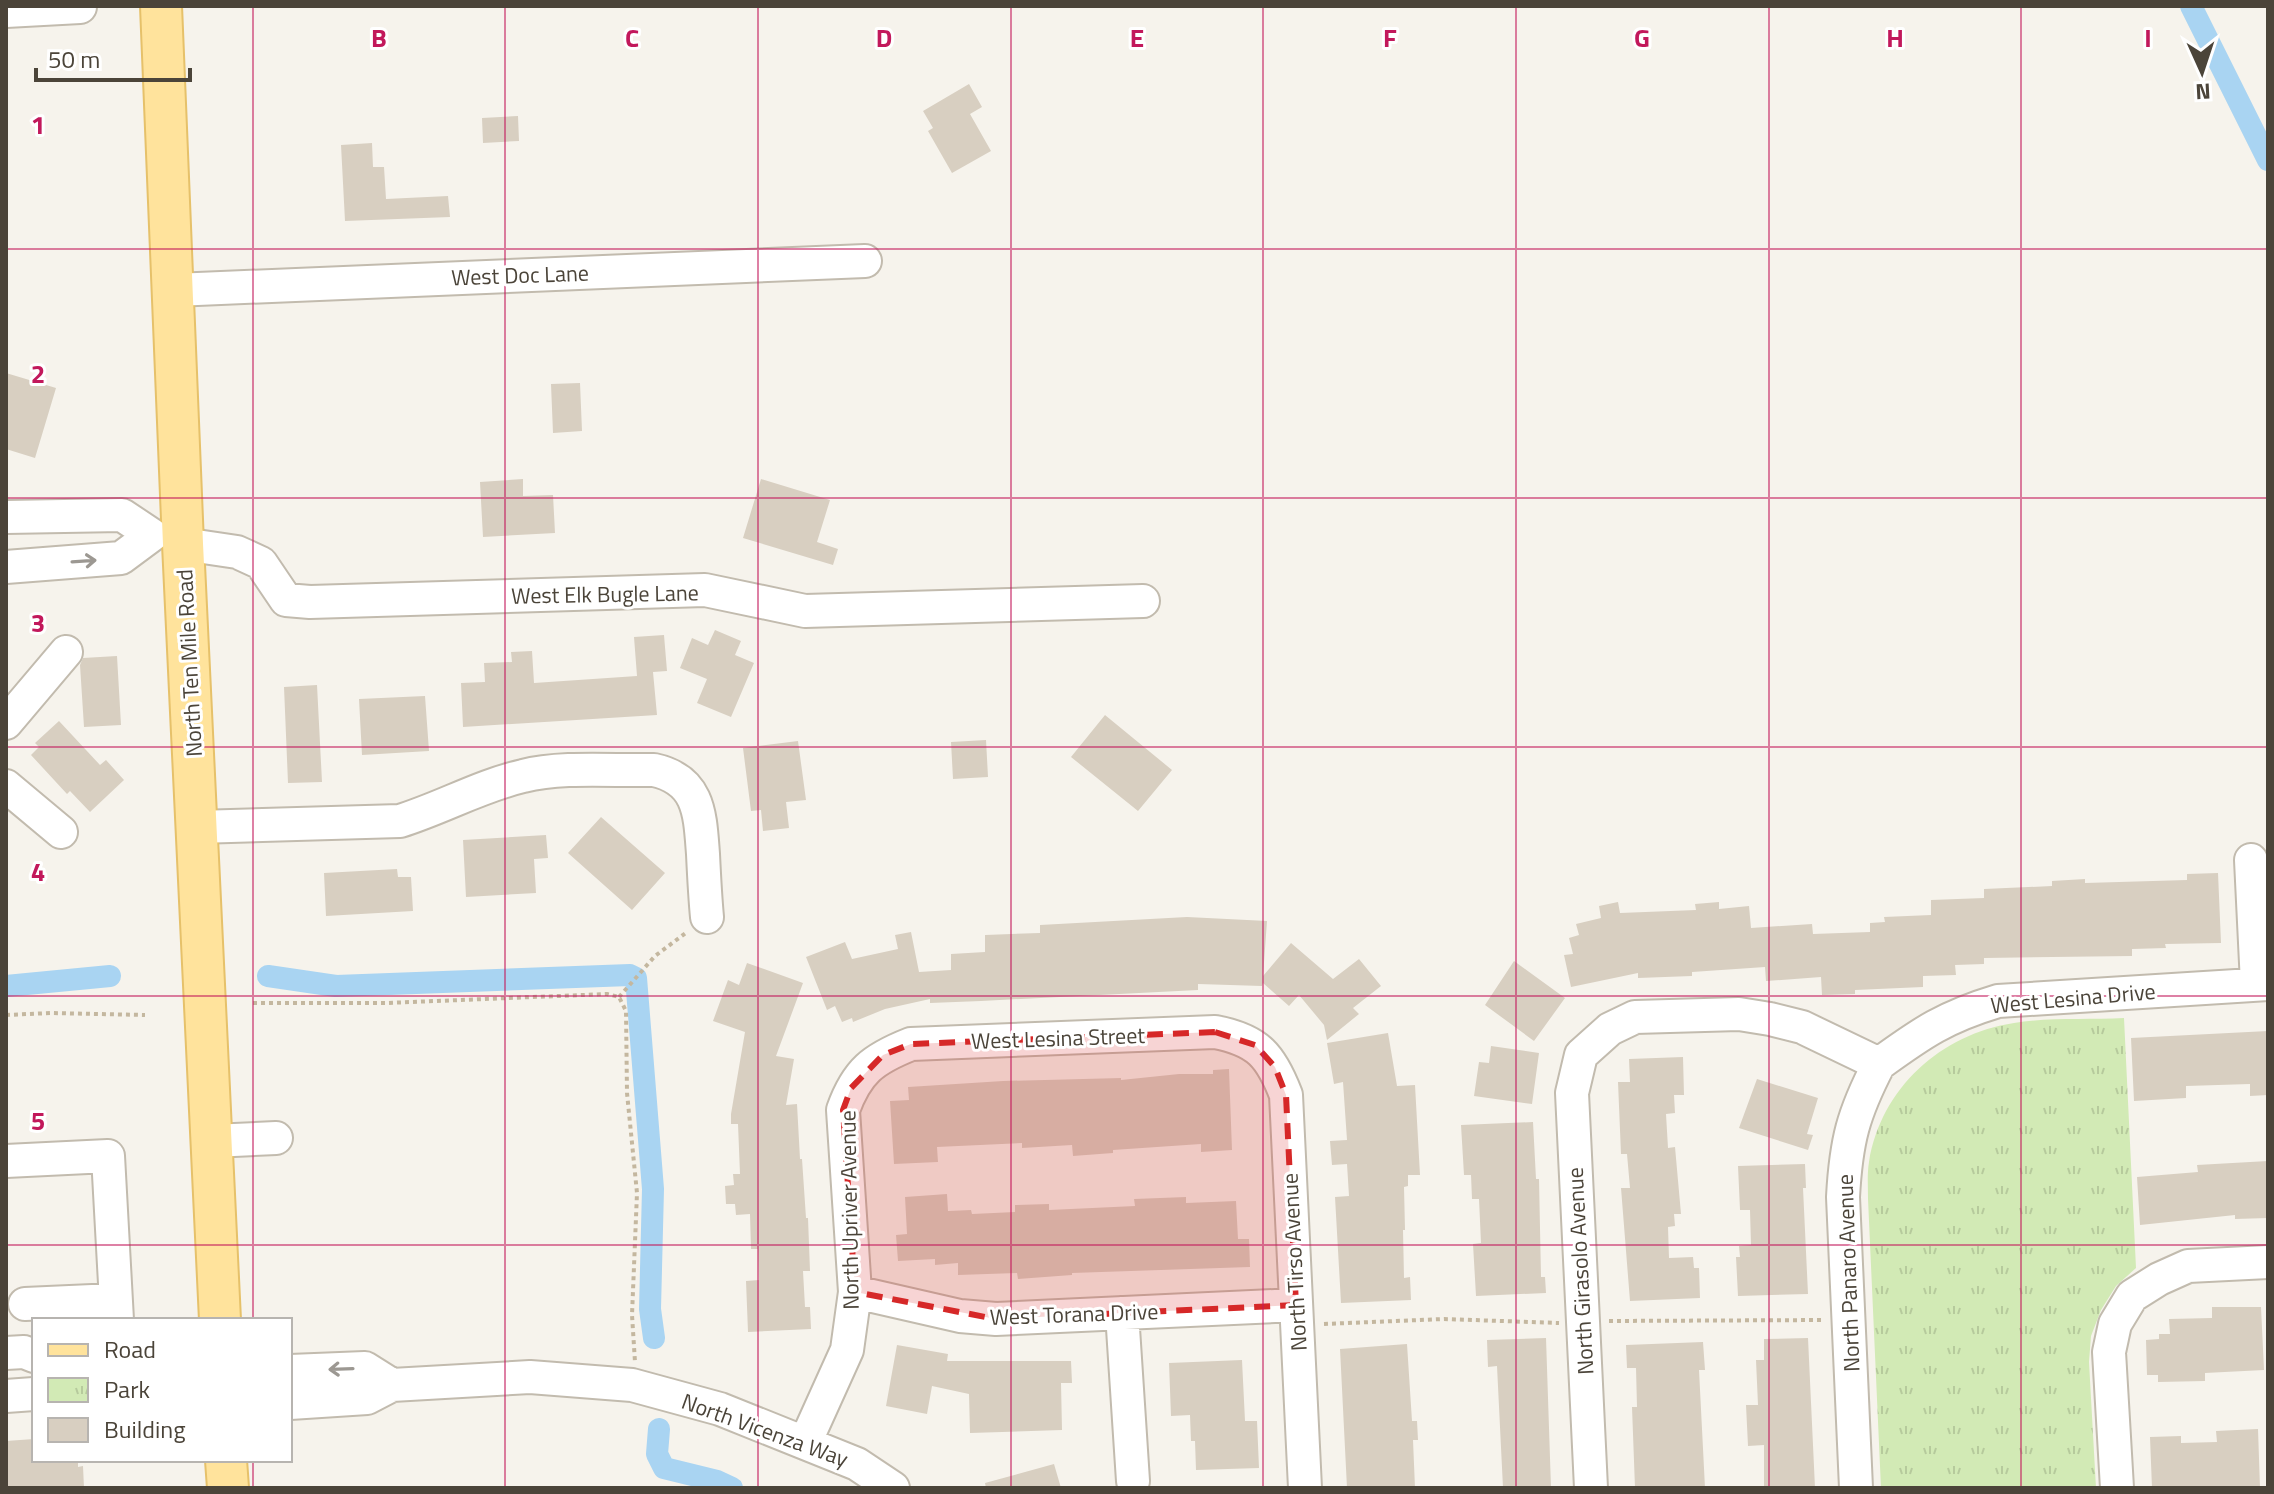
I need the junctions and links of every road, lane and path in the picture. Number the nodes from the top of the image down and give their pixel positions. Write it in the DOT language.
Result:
graph roads {
  1 [pos="161,6"];
  2 [pos="80,7"];
  3 [pos="6,11"];
  4 [pos="865,261"];
  5 [pos="174,290"];
  6 [pos="6,517"];
  7 [pos="173,537"];
  8 [pos="6,567"];
  9 [pos="1143,601"];
  10 [pos="66,652"];
  11 [pos="6,723"];
  12 [pos="6,786"];
  13 [pos="197,827"];
  14 [pos="61,832"];
  15 [pos="2251,860"];
  16 [pos="698,920"];
  17 [pos="2263,984"];
  18 [pos="619,997"];
  19 [pos="253,1003"];
  20 [pos="6,1015"];
  21 [pos="145,1015"];
  22 [pos="1255,1045"];
  23 [pos="1879,1064"];
  24 [pos="865,1069"];
  25 [pos="276,1138"];
  26 [pos="212,1141"];
  27 [pos="6,1161"];
  28 [pos="2268,1262"];
  29 [pos="855,1292"];
  30 [pos="25,1304"];
  31 [pos="116,1310"];
  32 [pos="1122,1313"];
  33 [pos="1307,1315"];
  34 [pos="220,1318"];
  35 [pos="1831,1320"];
  36 [pos="1601,1321"];
  37 [pos="1567,1323"];
  38 [pos="6,1353"];
  39 [pos="32,1355"];
  40 [pos="635,1364"];
  41 [pos="292,1371"];
  42 [pos="392,1385"];
  43 [pos="32,1394"];
  44 [pos="6,1396"];
  45 [pos="292,1403"];
  46 [pos="805,1443"];
  47 [pos="226,1462"];
  48 [pos="1133,1481"];
  49 [pos="228,1488"];
  50 [pos="893,1488"];
  51 [pos="1305,1488"];
  52 [pos="1591,1488"];
  53 [pos="1856,1488"];
  54 [pos="2117,1488"];
  1 -- 5 [label="main road, North Ten Mile Road"];
  2 -- 3 [label="street"];
  4 -- 5 [label="street, West Doc Lane"];
  5 -- 7 [label="main road, North Ten Mile Road"];
  6 -- 7 [label="street"];
  8 -- 7 [label="street, one-way"];
  7 -- 9 [label="street, West Elk Bugle Lane"];
  7 -- 13 [label="main road, North Ten Mile Road"];
  10 -- 11 [label="street"];
  12 -- 14 [label="street"];
  13 -- 16 [label="street"];
  13 -- 26 [label="main road, North Ten Mile Road"];
  15 -- 17 [label="street"];
  16 -- 18 [label="path"];
  17 -- 23 [label="street, West Lesina Drive"];
  18 -- 19 [label="path"];
  18 -- 40 [label="path"];
  20 -- 21 [label="path"];
  22 -- 24 [label="street, West Lesina Street"];
  22 -- 33 [label="street, North Tirso Avenue"];
  23 -- 52 [label="street, North Girasolo Avenue"];
  23 -- 53 [label="street, North Panaro Avenue"];
  24 -- 29 [label="street, North Upriver Avenue"];
  25 -- 26 [label="street"];
  26 -- 34 [label="main road, North Ten Mile Road"];
  27 -- 31 [label="street"];
  28 -- 54 [label="street"];
  29 -- 32 [label="street, West Torana Drive"];
  29 -- 46 [label="street, North Upriver Avenue"];
  30 -- 31 [label="street"];
  32 -- 33 [label="street, West Torana Drive"];
  32 -- 48 [label="street"];
  33 -- 37 [label="path"];
  33 -- 51 [label="street, North Tirso Avenue"];
  35 -- 36 [label="path"];
  38 -- 39 [label="street"];
  42 -- 41 [label="street, North Vicenza Way, one-way"];
  42 -- 45 [label="street, North Vicenza Way"];
  42 -- 46 [label="street, North Vicenza Way"];
  43 -- 44 [label="street"];
  46 -- 50 [label="street, North Vicenza Way"];
  47 -- 49 [label="main road"];
}
